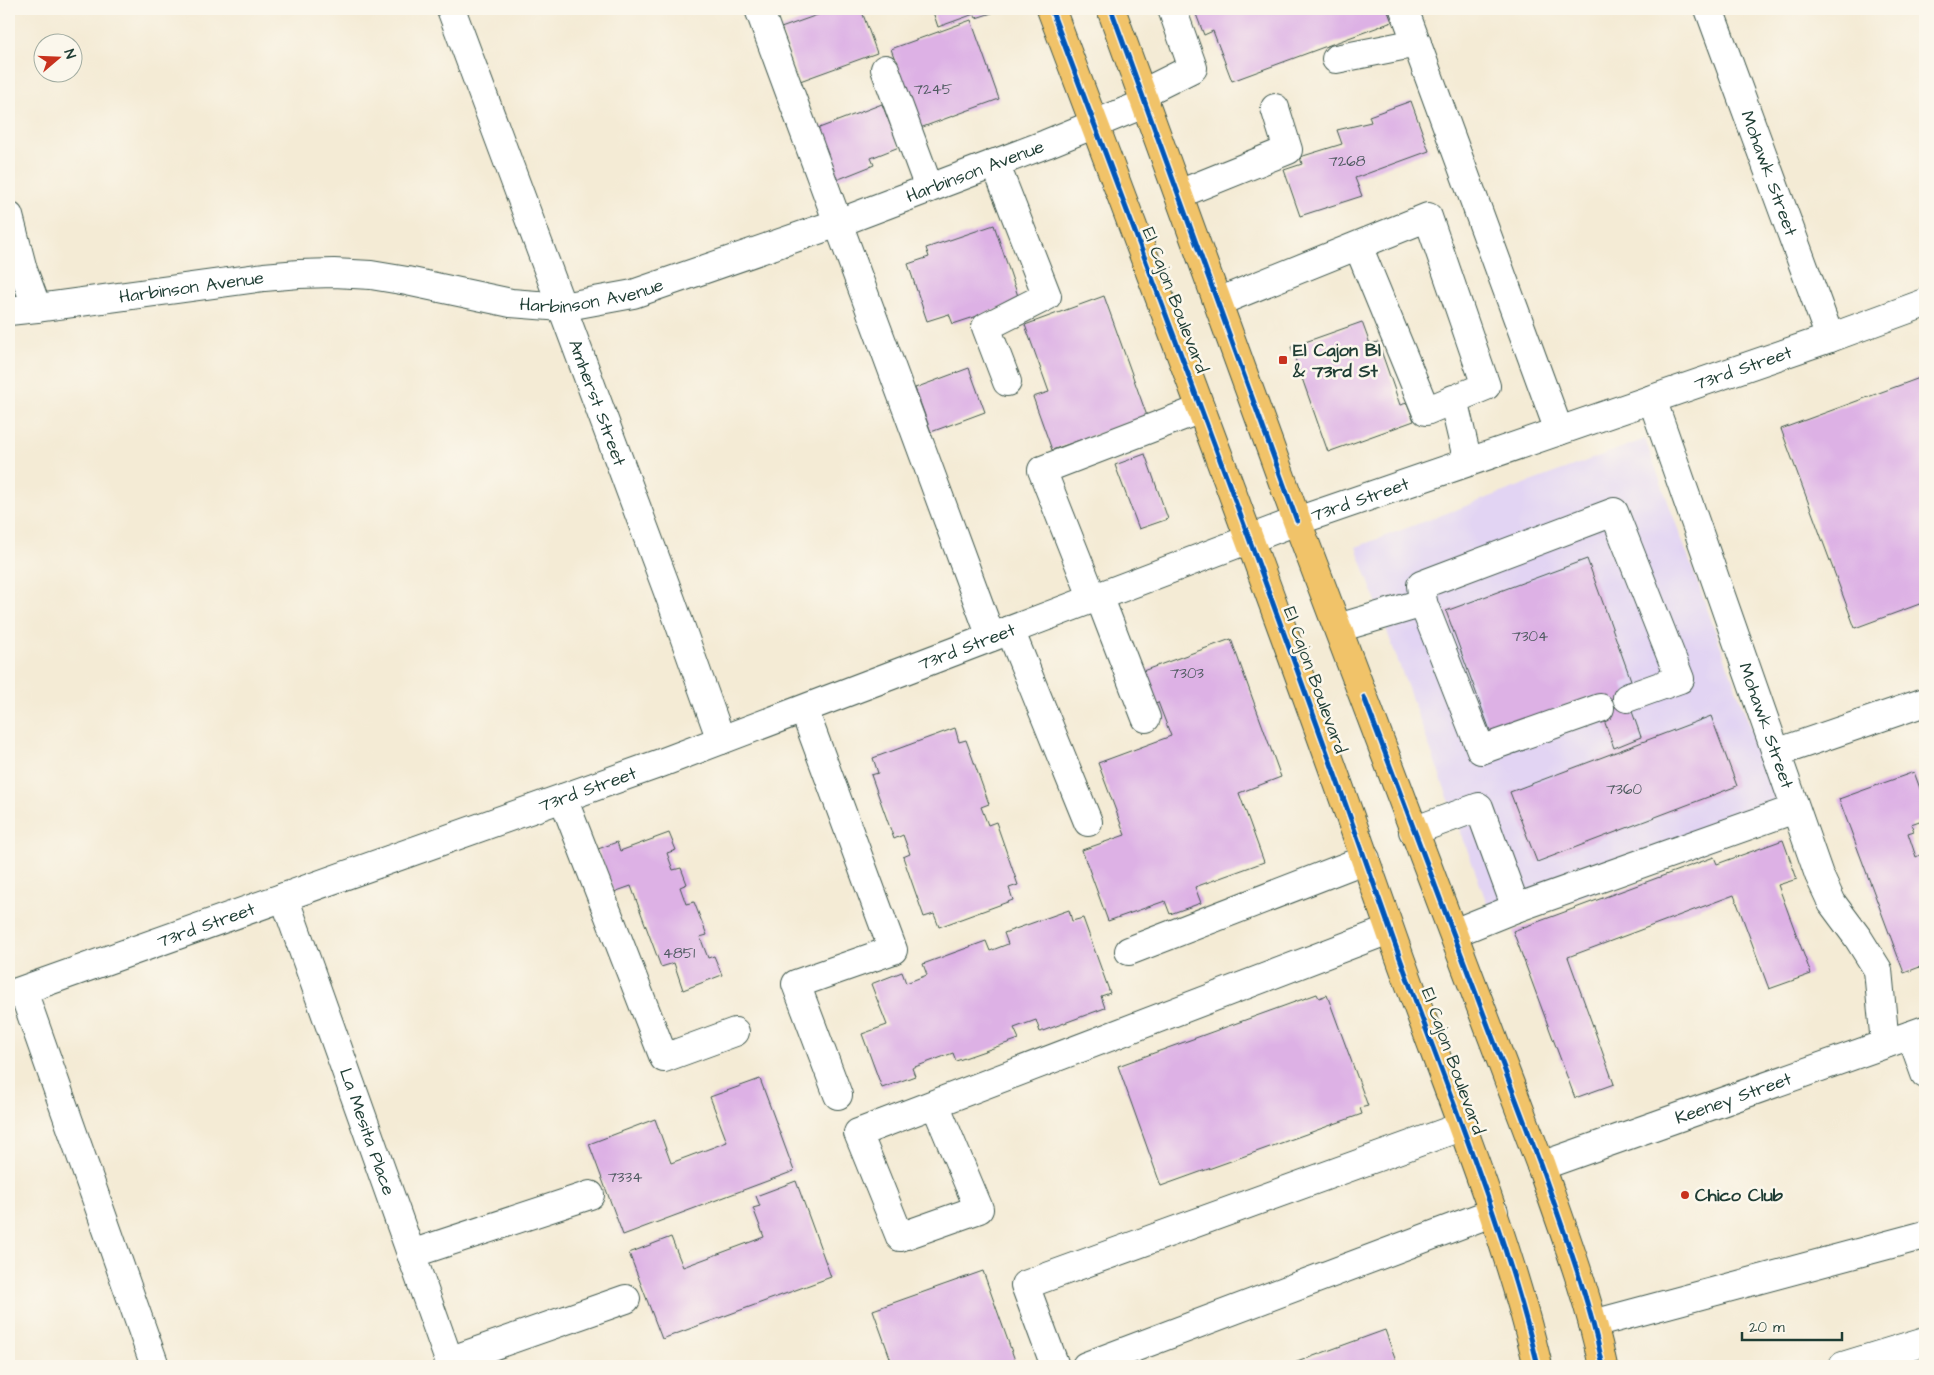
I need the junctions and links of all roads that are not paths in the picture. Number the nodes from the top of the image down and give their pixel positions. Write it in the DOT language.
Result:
graph roads {
  1 [pos="451,9"];
  2 [pos="759,9"];
  3 [pos="1050,9"];
  4 [pos="1111,9"];
  5 [pos="1172,9"];
  6 [pos="1404,9"];
  7 [pos="1709,9"];
  8 [pos="1417,43"];
  9 [pos="1336,59"];
  10 [pos="885,69"];
  11 [pos="1144,98"];
  12 [pos="1275,108"];
  13 [pos="1094,124"];
  14 [pos="995,163"];
  15 [pos="929,188"];
  16 [pos="1179,194"];
  17 [pos="9,216"];
  18 [pos="838,223"];
  19 [pos="1358,246"];
  20 [pos="1218,302"];
  21 [pos="1925,303"];
  22 [pos="562,307"];
  23 [pos="37,308"];
  24 [pos="9,310"];
  25 [pos="1830,338"];
  26 [pos="1007,382"];
  27 [pos="1453,399"];
  28 [pos="1652,399"];
  29 [pos="1201,409"];
  30 [pos="1559,432"];
  31 [pos="1468,462"];
  32 [pos="1297,521"];
  33 [pos="1250,539"];
  34 [pos="1096,598"];
  35 [pos="1423,603"];
  36 [pos="1338,628"];
  37 [pos="1001,634"];
  38 [pos="1628,698"];
  39 [pos="1925,702"];
  40 [pos="1600,708"];
  41 [pos="804,710"];
  42 [pos="1146,718"];
  43 [pos="721,740"];
  44 [pos="1776,753"];
  45 [pos="563,798"];
  46 [pos="1795,809"];
  47 [pos="1088,822"];
  48 [pos="1414,832"];
  49 [pos="1366,859"];
  50 [pos="284,897"];
  51 [pos="1516,908"];
  52 [pos="1389,930"];
  53 [pos="1454,933"];
  54 [pos="1129,951"];
  55 [pos="16,993"];
  56 [pos="735,1032"];
  57 [pos="1918,1033"];
  58 [pos="1884,1044"];
  59 [pos="1925,1074"];
  60 [pos="838,1095"];
  61 [pos="935,1104"];
  62 [pos="1463,1126"];
  63 [pos="1541,1166"];
  64 [pos="590,1195"];
  65 [pos="1494,1212"];
  66 [pos="1925,1235"];
  67 [pos="411,1254"];
  68 [pos="626,1299"];
  69 [pos="1593,1324"];
  70 [pos="1925,1341"];
  71 [pos="450,1364"];
  72 [pos="155,1366"];
  73 [pos="1055,1366"];
  74 [pos="1086,1366"];
  75 [pos="1538,1366"];
  76 [pos="1602,1366"];
  77 [pos="1843,1366"];
  1 -- 22 [label="street, Amherst Street"];
  2 -- 18 [label="street"];
  3 -- 13 [label="main road, El Cajon Boulevard"];
  4 -- 11 [label="main road"];
  5 -- 11 [label="street, Harbinson Avenue"];
  6 -- 8 [label="street"];
  7 -- 25 [label="street, Mohawk Street"];
  8 -- 9 [label="street"];
  8 -- 30 [label="street"];
  10 -- 15 [label="street"];
  11 -- 13 [label="street, Harbinson Avenue"];
  11 -- 16 [label="main road"];
  12 -- 16 [label="street"];
  13 -- 14 [label="street, Harbinson Avenue"];
  13 -- 29 [label="main road, El Cajon Boulevard"];
  14 -- 15 [label="street, Harbinson Avenue"];
  14 -- 26 [label="street"];
  15 -- 18 [label="street, Harbinson Avenue"];
  16 -- 20 [label="main road"];
  17 -- 23 [label="street"];
  18 -- 22 [label="street, Harbinson Avenue"];
  18 -- 37 [label="street"];
  19 -- 20 [label="street"];
  19 -- 27 [label="street"];
  19 -- 27 [label="street"];
  20 -- 32 [label="main road"];
  21 -- 25 [label="street, 73rd Street"];
  22 -- 23 [label="street, Harbinson Avenue"];
  22 -- 43 [label="street, Amherst Street"];
  23 -- 24 [label="street, Harbinson Avenue"];
  25 -- 28 [label="street, 73rd Street"];
  27 -- 31 [label="street"];
  28 -- 30 [label="street, 73rd Street"];
  28 -- 44 [label="street, Mohawk Street"];
  29 -- 33 [label="main road, El Cajon Boulevard"];
  29 -- 34 [label="street"];
  30 -- 31 [label="street, 73rd Street"];
  31 -- 32 [label="street, 73rd Street"];
  32 -- 33 [label="street, 73rd Street"];
  32 -- 36 [label="main road"];
  33 -- 34 [label="street, 73rd Street"];
  33 -- 49 [label="main road, El Cajon Boulevard"];
  34 -- 37 [label="street, 73rd Street"];
  34 -- 42 [label="street"];
  35 -- 36 [label="street"];
  35 -- 38 [label="street"];
  35 -- 40 [label="street"];
  36 -- 48 [label="main road"];
  37 -- 41 [label="street, 73rd Street"];
  37 -- 47 [label="street"];
  39 -- 44 [label="street"];
  41 -- 43 [label="street, 73rd Street"];
  41 -- 60 [label="street"];
  43 -- 45 [label="street, 73rd Street"];
  44 -- 46 [label="street, Mohawk Street"];
  45 -- 50 [label="street, 73rd Street"];
  45 -- 56 [label="street"];
  46 -- 51 [label="street"];
  46 -- 58 [label="street, Mohawk Street"];
  48 -- 51 [label="street"];
  48 -- 53 [label="main road"];
  49 -- 52 [label="main road, El Cajon Boulevard"];
  49 -- 54 [label="street"];
  50 -- 55 [label="street, 73rd Street"];
  50 -- 67 [label="street, La Mesita Place"];
  51 -- 53 [label="street"];
  52 -- 61 [label="street"];
  52 -- 62 [label="main road, El Cajon Boulevard"];
  53 -- 63 [label="main road"];
  55 -- 72 [label="street"];
  57 -- 58 [label="street, Keeney Street"];
  57 -- 59 [label="street"];
  58 -- 63 [label="street, Keeney Street"];
  61 -- 61 [label="street"];
  62 -- 65 [label="main road, El Cajon Boulevard"];
  62 -- 73 [label="street"];
  63 -- 69 [label="main road"];
  64 -- 67 [label="street"];
  65 -- 74 [label="street"];
  65 -- 75 [label="main road, El Cajon Boulevard"];
  66 -- 69 [label="street"];
  67 -- 71 [label="street, La Mesita Place"];
  68 -- 71 [label="street"];
  69 -- 76 [label="main road"];
  70 -- 77 [label="street"];
}
